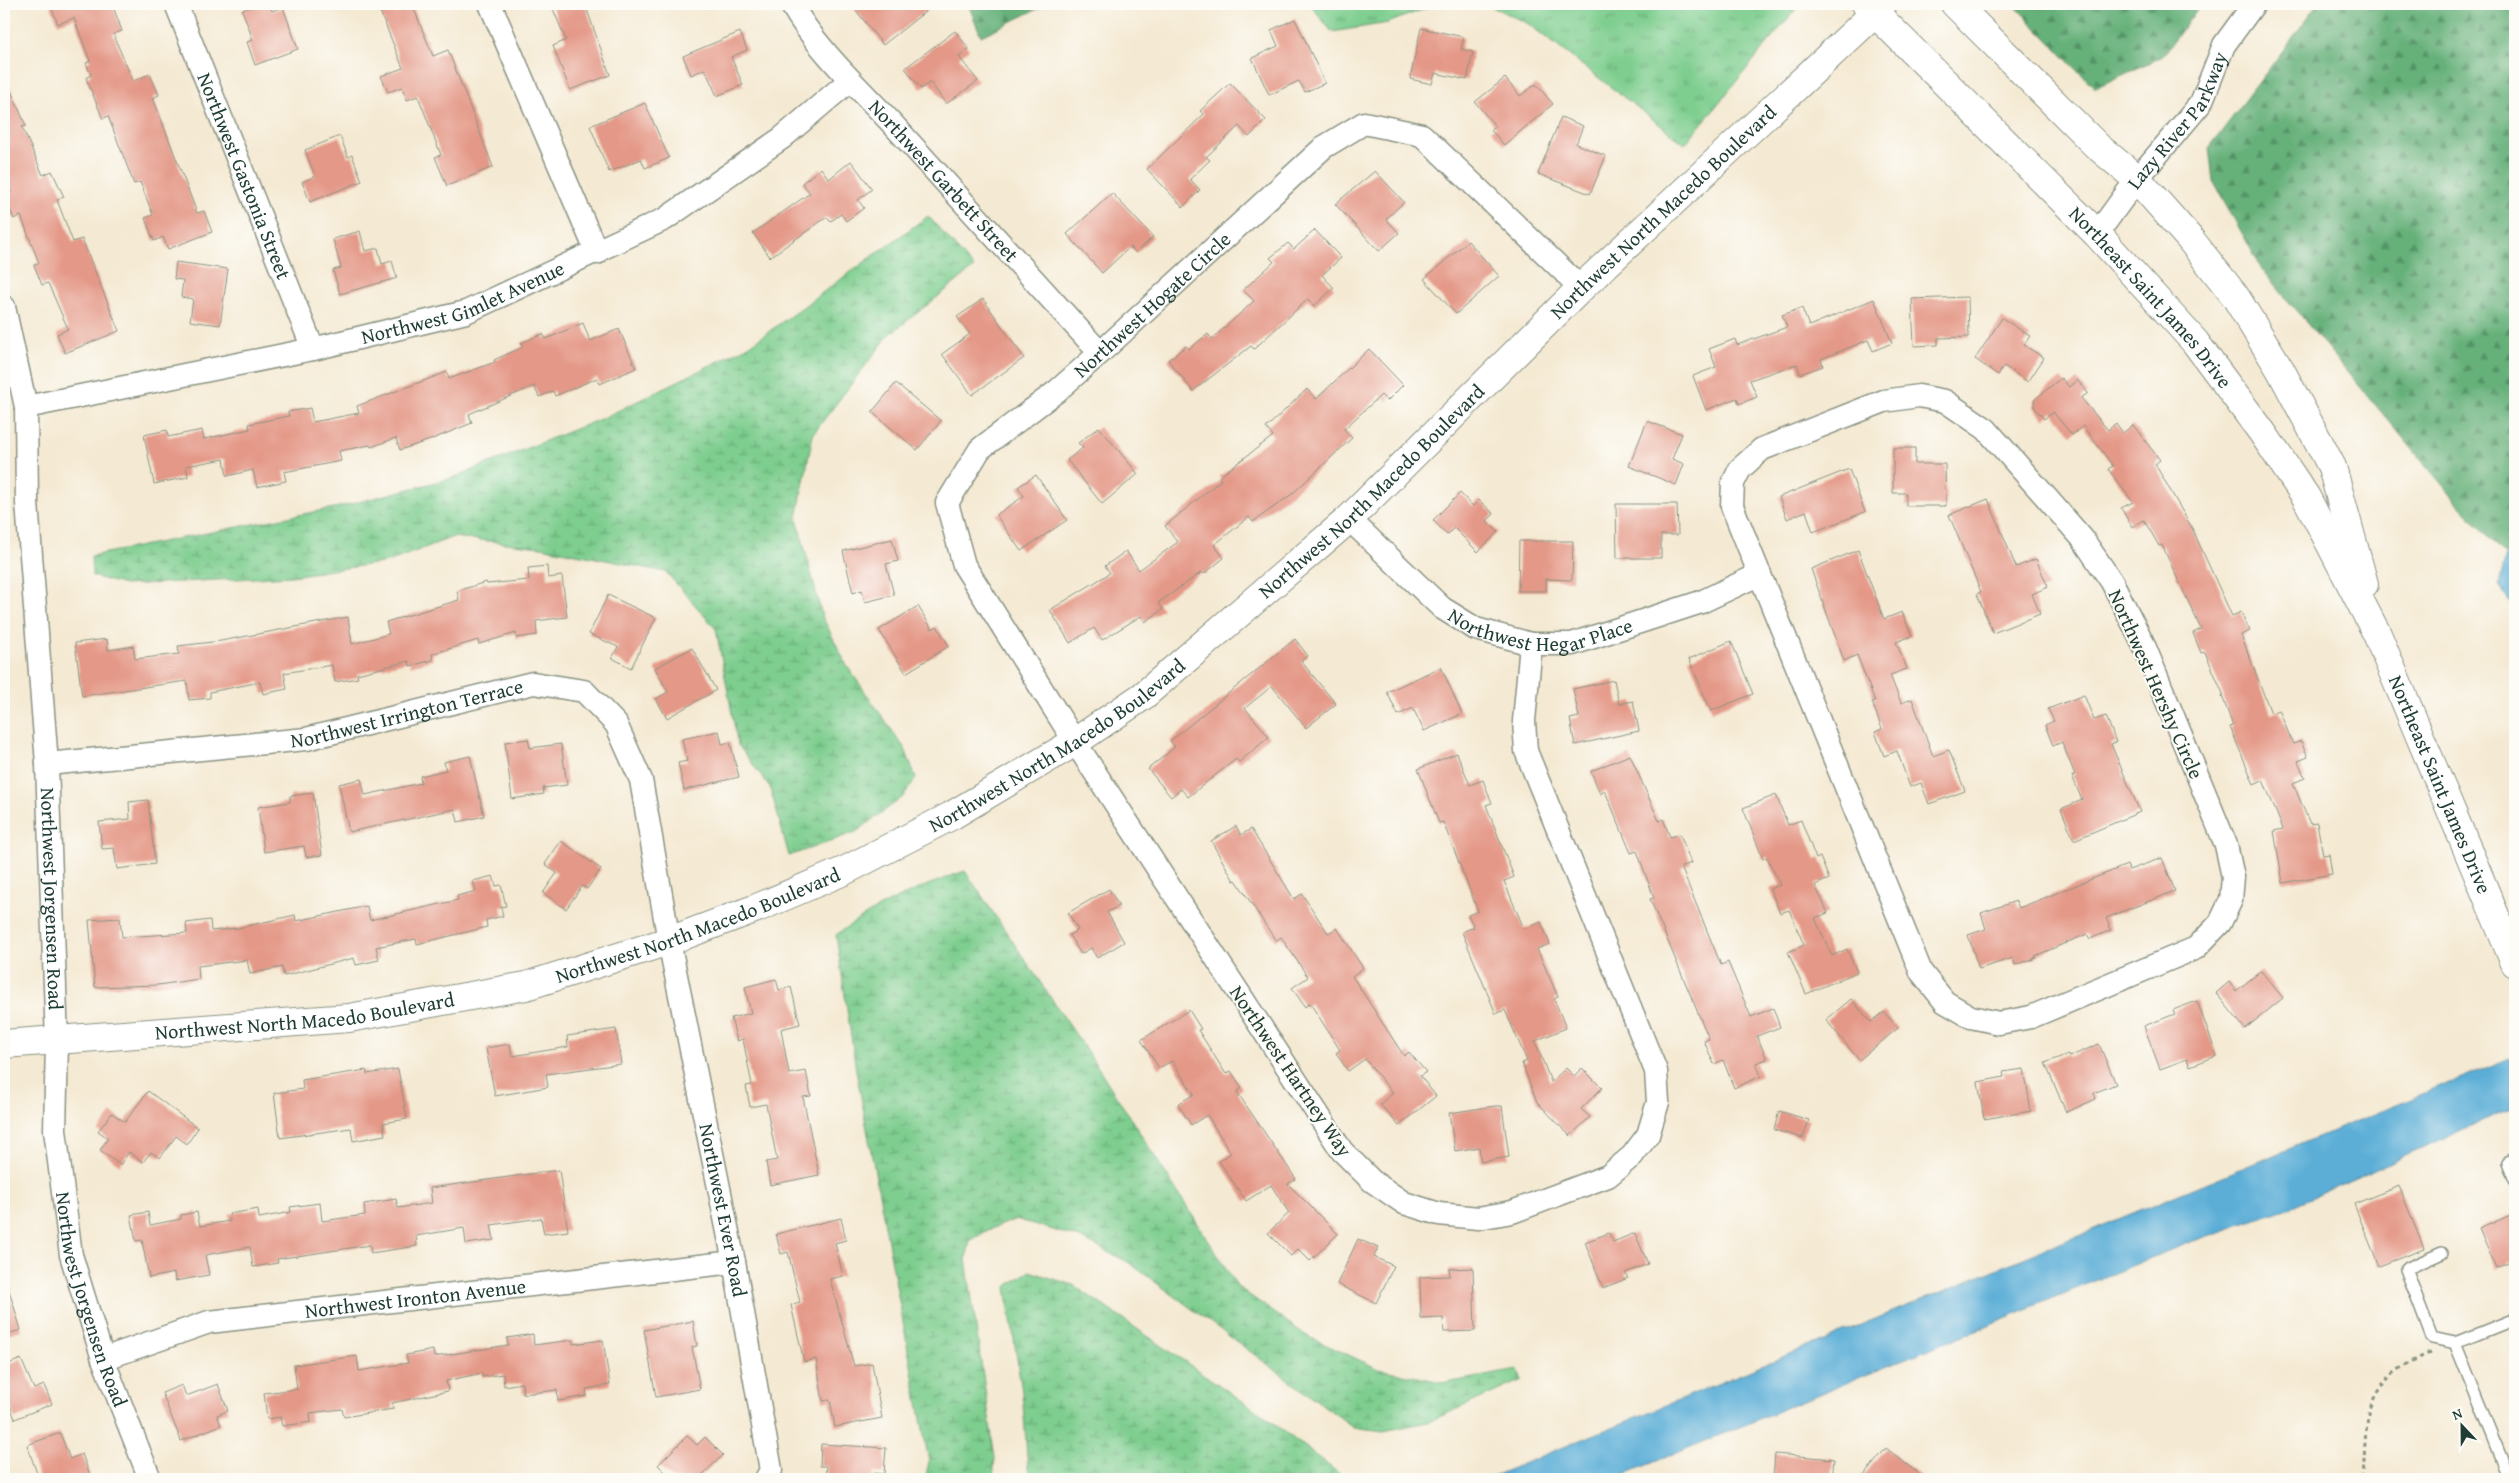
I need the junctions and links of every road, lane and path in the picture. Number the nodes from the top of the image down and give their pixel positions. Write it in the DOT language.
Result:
graph roads {
  1 [pos="176,4"];
  2 [pos="490,4"];
  3 [pos="790,4"];
  4 [pos="1955,4"];
  5 [pos="2254,4"];
  6 [pos="1875,7"];
  7 [pos="849,81"];
  8 [pos="2138,179"];
  9 [pos="2097,234"];
  10 [pos="597,253"];
  11 [pos="1581,288"];
  12 [pos="4,307"];
  13 [pos="313,348"];
  14 [pos="1100,353"];
  15 [pos="26,407"];
  16 [pos="1348,519"];
  17 [pos="1760,574"];
  18 [pos="2378,634"];
  19 [pos="1530,644"];
  20 [pos="1075,742"];
  21 [pos="47,764"];
  22 [pos="669,941"];
  23 [pos="2515,962"];
  24 [pos="57,1042"];
  25 [pos="4,1044"];
  26 [pos="2515,1159"];
  27 [pos="2515,1180"];
  28 [pos="2442,1253"];
  29 [pos="734,1262"];
  30 [pos="2515,1319"];
  31 [pos="2455,1343"];
  32 [pos="103,1359"];
  33 [pos="150,1479"];
  34 [pos="766,1479"];
  35 [pos="2363,1479"];
  36 [pos="2510,1479"];
  1 -- 13 [label="street, Northwest Gastonia Street"];
  2 -- 10 [label="street"];
  3 -- 7 [label="street, Northwest Garbett Street"];
  4 -- 8 [label="street, Northeast Saint James Drive"];
  5 -- 8 [label="street, Lazy River Parkway"];
  6 -- 9 [label="street, Northeast Saint James Drive"];
  6 -- 11 [label="street, Northwest North Macedo Boulevard"];
  7 -- 10 [label="street, Northwest Gimlet Avenue"];
  7 -- 14 [label="street, Northwest Garbett Street"];
  8 -- 9 [label="street, Lazy River Parkway"];
  8 -- 18 [label="street, Northeast Saint James Drive"];
  9 -- 18 [label="street, Northeast Saint James Drive"];
  10 -- 13 [label="street, Northwest Gimlet Avenue"];
  11 -- 14 [label="street, Northwest Hogate Circle"];
  11 -- 16 [label="street, Northwest North Macedo Boulevard"];
  12 -- 15 [label="street, Northwest Jorgensen Road"];
  13 -- 15 [label="street, Northwest Gimlet Avenue"];
  14 -- 20 [label="street, Northwest Hogate Circle"];
  15 -- 21 [label="street, Northwest Jorgensen Road"];
  16 -- 19 [label="street, Northwest Hegar Place"];
  16 -- 20 [label="street, Northwest North Macedo Boulevard"];
  17 -- 17 [label="street, Northwest Hershy Circle"];
  17 -- 19 [label="street, Northwest Hegar Place"];
  18 -- 23 [label="street, Northeast Saint James Drive"];
  19 -- 20 [label="street, Northwest Hartney Way"];
  20 -- 22 [label="street, Northwest North Macedo Boulevard"];
  21 -- 22 [label="street, Northwest Irrington Terrace"];
  21 -- 24 [label="street, Northwest Jorgensen Road"];
  22 -- 24 [label="street, Northwest North Macedo Boulevard"];
  22 -- 29 [label="street, Northwest Ever Road"];
  24 -- 25 [label="street, Northwest North Macedo Boulevard"];
  24 -- 32 [label="street, Northwest Jorgensen Road"];
  26 -- 27 [label="lane"];
  28 -- 31 [label="lane"];
  29 -- 32 [label="street, Northwest Ironton Avenue"];
  29 -- 34 [label="street, Northwest Ever Road"];
  30 -- 31 [label="lane"];
  31 -- 35 [label="path"];
  31 -- 36 [label="lane"];
  32 -- 33 [label="street, Northwest Jorgensen Road"];
}
